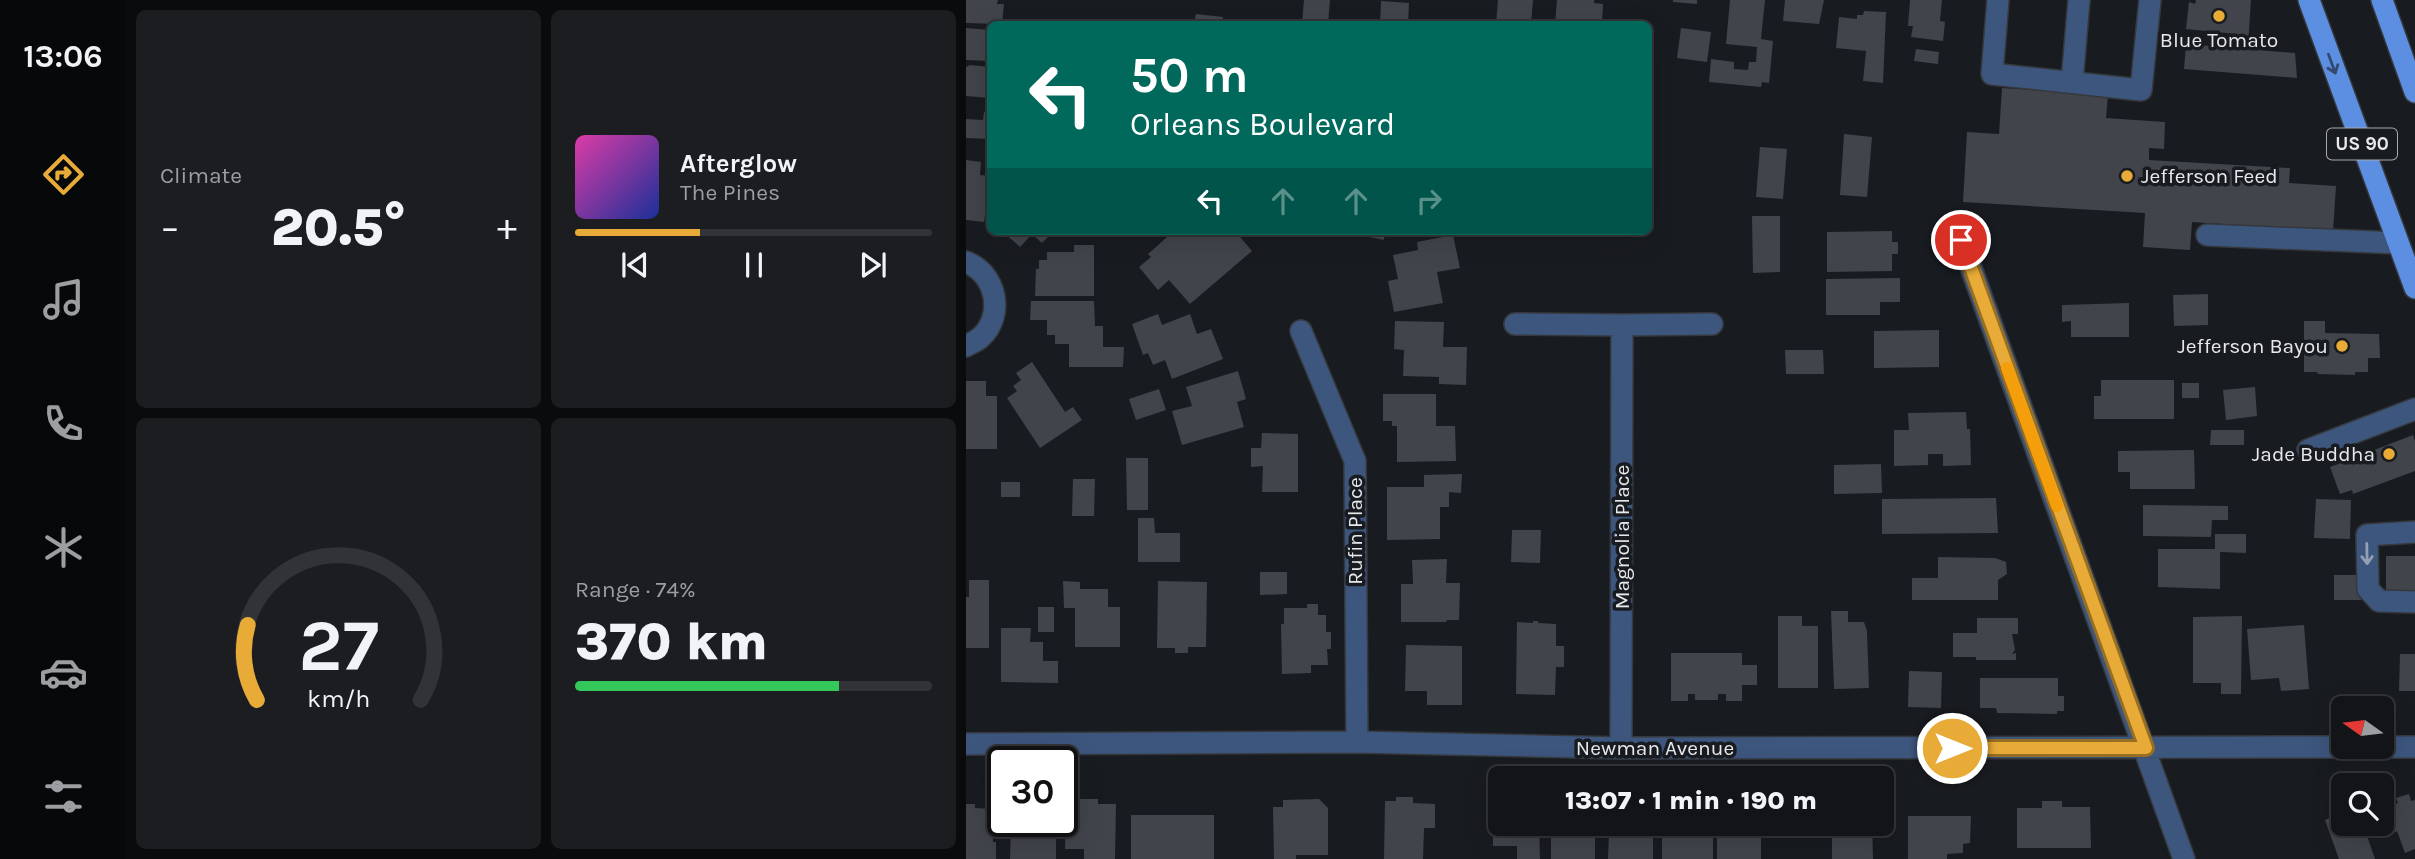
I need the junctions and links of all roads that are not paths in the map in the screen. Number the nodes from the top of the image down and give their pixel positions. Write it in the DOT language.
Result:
graph roads {
  1 [pos="1998,0"];
  2 [pos="2079,0"];
  3 [pos="2150,0"];
  4 [pos="2309,0"];
  5 [pos="2382,0"];
  6 [pos="2072,82"];
  7 [pos="2415,92"];
  8 [pos="2207,235"];
  9 [pos="1961,240"];
  10 [pos="2398,243"];
  11 [pos="966,262"];
  12 [pos="2415,288"];
  13 [pos="1515,324"];
  14 [pos="1712,324"];
  15 [pos="1622,325"];
  16 [pos="1301,331"];
  17 [pos="966,346"];
  18 [pos="2415,409"];
  19 [pos="2308,450"];
  20 [pos="2415,532"];
  21 [pos="2415,602"];
  22 [pos="1357,742"];
  23 [pos="966,744"];
  24 [pos="2331,747"];
  25 [pos="2394,747"];
  26 [pos="2415,747"];
  27 [pos="1621,748"];
  28 [pos="2146,748"];
  29 [pos="2184,859"];
  1 -- 6 [label="street"];
  2 -- 6 [label="street"];
  3 -- 6 [label="street"];
  4 -- 10 [label="main road, US 90, one-way"];
  5 -- 7 [label="main road"];
  8 -- 10 [label="street"];
  9 -- 28 [label="street"];
  10 -- 12 [label="main road, US 90"];
  11 -- 17 [label="street"];
  13 -- 15 [label="street"];
  14 -- 15 [label="street"];
  15 -- 27 [label="street, Magnolia Place"];
  16 -- 22 [label="street, Rufin Place"];
  18 -- 19 [label="street"];
  20 -- 21 [label="street, one-way"];
  22 -- 23 [label="street, Newman Avenue"];
  22 -- 27 [label="street, Newman Avenue"];
  24 -- 28 [label="street, Newman Avenue"];
  25 -- 26 [label="street"];
  27 -- 28 [label="street, Newman Avenue"];
  28 -- 29 [label="street"];
}
